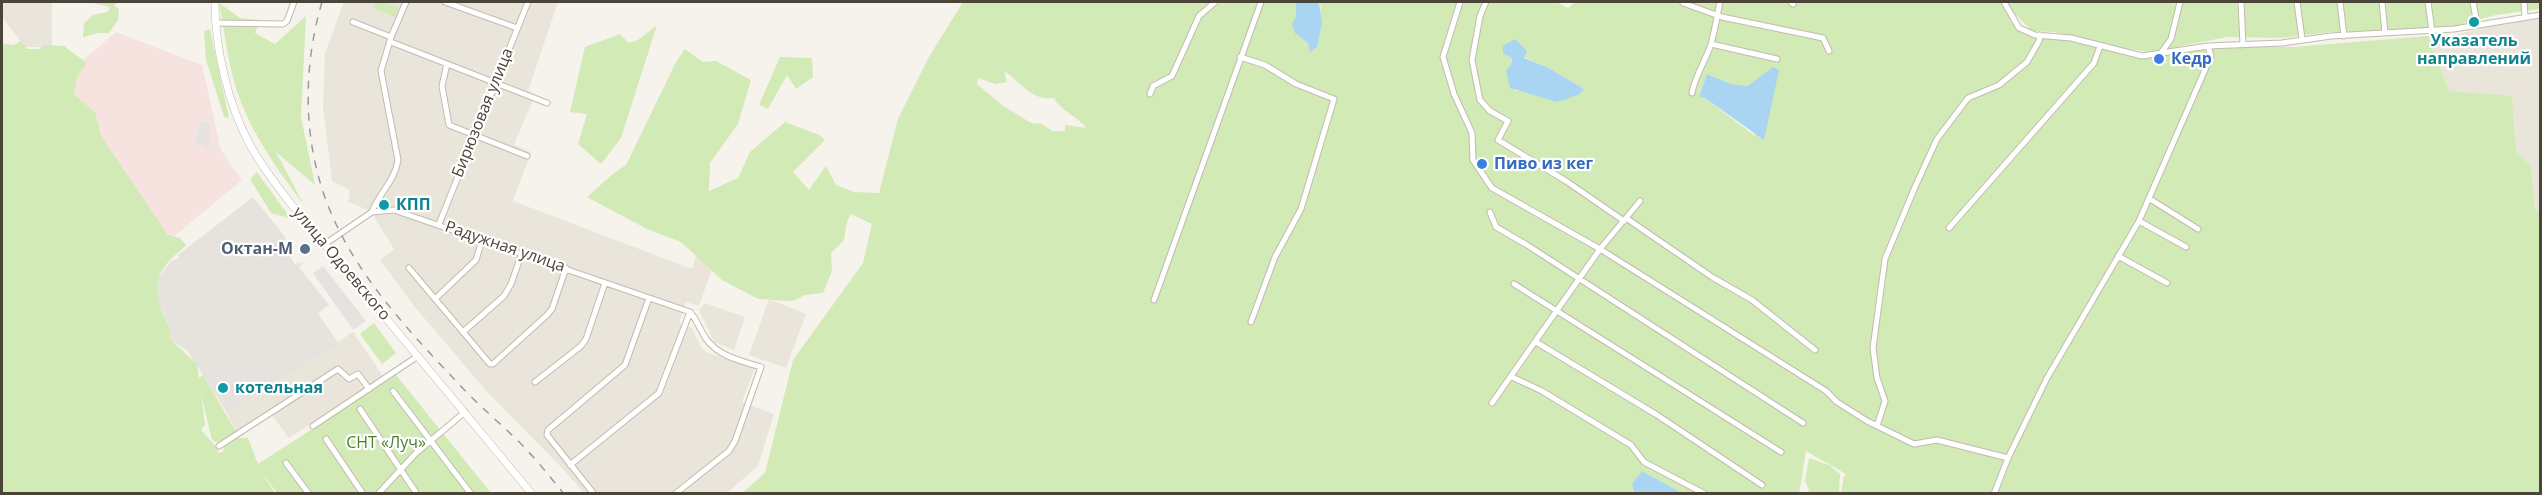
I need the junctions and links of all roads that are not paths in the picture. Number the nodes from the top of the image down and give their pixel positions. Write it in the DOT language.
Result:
graph roads {
  1 [pos="215,2"];
  2 [pos="294,2"];
  3 [pos="405,2"];
  4 [pos="445,2"];
  5 [pos="528,2"];
  6 [pos="1215,2"];
  7 [pos="1261,2"];
  8 [pos="1460,2"];
  9 [pos="1486,2"];
  10 [pos="1720,2"];
  11 [pos="2004,2"];
  12 [pos="2180,2"];
  13 [pos="2241,2"];
  14 [pos="2297,2"];
  15 [pos="2340,2"];
  16 [pos="2382,2"];
  17 [pos="2428,2"];
  18 [pos="2473,2"];
  19 [pos="2524,2"];
  20 [pos="1683,3"];
  21 [pos="1717,15"];
  22 [pos="2541,15"];
  23 [pos="2525,17"];
  24 [pos="353,22"];
  25 [pos="216,23"];
  26 [pos="2477,25"];
  27 [pos="517,28"];
  28 [pos="2432,31"];
  29 [pos="2385,33"];
  30 [pos="2040,35"];
  31 [pos="2344,36"];
  32 [pos="2302,39"];
  33 [pos="391,40"];
  34 [pos="1711,44"];
  35 [pos="2243,45"];
  36 [pos="2100,46"];
  37 [pos="2208,46"];
  38 [pos="1829,51"];
  39 [pos="2160,54"];
  40 [pos="1240,57"];
  41 [pos="1777,59"];
  42 [pos="447,64"];
  43 [pos="495,83"];
  44 [pos="1692,93"];
  45 [pos="1150,94"];
  46 [pos="547,103"];
  47 [pos="474,135"];
  48 [pos="527,156"];
  49 [pos="2150,199"];
  50 [pos="1640,201"];
  51 [pos="372,212"];
  52 [pos="1490,212"];
  53 [pos="1625,220"];
  54 [pos="2139,221"];
  55 [pos="439,225"];
  56 [pos="1949,228"];
  57 [pos="2198,229"];
  58 [pos="482,240"];
  59 [pos="325,244"];
  60 [pos="2186,247"];
  61 [pos="1600,249"];
  62 [pos="522,253"];
  63 [pos="2118,256"];
  64 [pos="409,268"];
  65 [pos="566,268"];
  66 [pos="1580,281"];
  67 [pos="605,283"];
  68 [pos="1514,284"];
  69 [pos="2167,284"];
  70 [pos="649,298"];
  71 [pos="435,300"];
  72 [pos="1154,300"];
  73 [pos="690,312"];
  74 [pos="1558,312"];
  75 [pos="1251,322"];
  76 [pos="463,332"];
  77 [pos="1536,342"];
  78 [pos="1815,350"];
  79 [pos="418,356"];
  80 [pos="1512,377"];
  81 [pos="535,382"];
  82 [pos="369,389"];
  83 [pos="393,391"];
  84 [pos="1492,403"];
  85 [pos="360,409"];
  86 [pos="465,412"];
  87 [pos="1803,423"];
  88 [pos="313,426"];
  89 [pos="1877,426"];
  90 [pos="326,439"];
  91 [pos="432,442"];
  92 [pos="219,446"];
  93 [pos="1781,452"];
  94 [pos="2008,458"];
  95 [pos="286,463"];
  96 [pos="570,465"];
  97 [pos="399,470"];
  98 [pos="1762,485"];
  99 [pos="309,494"];
  100 [pos="363,494"];
  101 [pos="378,494"];
  102 [pos="417,494"];
  103 [pos="471,494"];
  104 [pos="532,494"];
  105 [pos="594,494"];
  106 [pos="675,494"];
  107 [pos="1705,494"];
  108 [pos="1994,494"];
  1 -- 25 [label="street, улица Одоевского"];
  2 -- 25 [label="street"];
  3 -- 33 [label="street"];
  4 -- 27 [label="street"];
  5 -- 27 [label="street, Бирюзовая улица"];
  6 -- 45 [label="street"];
  7 -- 40 [label="street"];
  8 -- 61 [label="street"];
  9 -- 53 [label="street"];
  10 -- 21 [label="street"];
  11 -- 30 [label="street"];
  12 -- 39 [label="street"];
  13 -- 35 [label="street"];
  14 -- 32 [label="street"];
  15 -- 31 [label="street"];
  16 -- 29 [label="street"];
  17 -- 28 [label="street"];
  18 -- 26 [label="street"];
  19 -- 23 [label="street"];
  20 -- 21 [label="street"];
  21 -- 34 [label="street"];
  21 -- 38 [label="street"];
  22 -- 23 [label="street"];
  23 -- 26 [label="street"];
  24 -- 33 [label="street"];
  25 -- 59 [label="street, улица Одоевского"];
  26 -- 28 [label="street"];
  27 -- 43 [label="street, Бирюзовая улица"];
  28 -- 29 [label="street"];
  29 -- 31 [label="street"];
  30 -- 36 [label="street"];
  30 -- 89 [label="street"];
  31 -- 32 [label="street"];
  32 -- 35 [label="street"];
  33 -- 42 [label="street"];
  33 -- 51 [label="street"];
  34 -- 41 [label="street"];
  34 -- 44 [label="street"];
  35 -- 37 [label="street"];
  36 -- 39 [label="street"];
  36 -- 56 [label="street"];
  37 -- 39 [label="street"];
  37 -- 49 [label="street"];
  40 -- 72 [label="street"];
  40 -- 75 [label="street"];
  42 -- 43 [label="street"];
  42 -- 47 [label="street"];
  43 -- 46 [label="street"];
  43 -- 47 [label="street, Бирюзовая улица"];
  47 -- 48 [label="street"];
  47 -- 55 [label="street, Бирюзовая улица"];
  49 -- 54 [label="street"];
  49 -- 57 [label="street"];
  50 -- 53 [label="street"];
  51 -- 55 [label="street, Радужная улица"];
  51 -- 59 [label="street"];
  52 -- 66 [label="street"];
  53 -- 61 [label="street"];
  53 -- 78 [label="street"];
  54 -- 60 [label="street"];
  54 -- 63 [label="street"];
  55 -- 58 [label="street, Радужная улица"];
  58 -- 62 [label="street, Радужная улица"];
  58 -- 71 [label="street"];
  59 -- 79 [label="street, улица Одоевского"];
  61 -- 66 [label="street"];
  61 -- 89 [label="street"];
  62 -- 65 [label="street, Радужная улица"];
  62 -- 76 [label="street"];
  63 -- 69 [label="street"];
  63 -- 94 [label="street"];
  64 -- 71 [label="street"];
  65 -- 67 [label="street, Радужная улица"];
  65 -- 76 [label="street"];
  66 -- 74 [label="street"];
  66 -- 87 [label="street"];
  67 -- 70 [label="street, Радужная улица"];
  67 -- 81 [label="street"];
  68 -- 74 [label="street"];
  70 -- 73 [label="street, Радужная улица"];
  70 -- 96 [label="street"];
  71 -- 76 [label="street"];
  73 -- 96 [label="street"];
  73 -- 106 [label="street"];
  74 -- 77 [label="street"];
  74 -- 93 [label="street"];
  77 -- 80 [label="street"];
  77 -- 98 [label="street"];
  79 -- 82 [label="street"];
  79 -- 86 [label="street, улица Одоевского"];
  80 -- 84 [label="street"];
  80 -- 107 [label="street"];
  82 -- 88 [label="street"];
  82 -- 92 [label="street"];
  83 -- 91 [label="street"];
  85 -- 97 [label="street"];
  86 -- 91 [label="street"];
  86 -- 104 [label="street, улица Одоевского"];
  89 -- 94 [label="street"];
  90 -- 100 [label="street"];
  91 -- 97 [label="street"];
  91 -- 103 [label="street"];
  94 -- 108 [label="street"];
  95 -- 99 [label="street"];
  96 -- 105 [label="street"];
  97 -- 101 [label="street"];
  97 -- 102 [label="street"];
}
